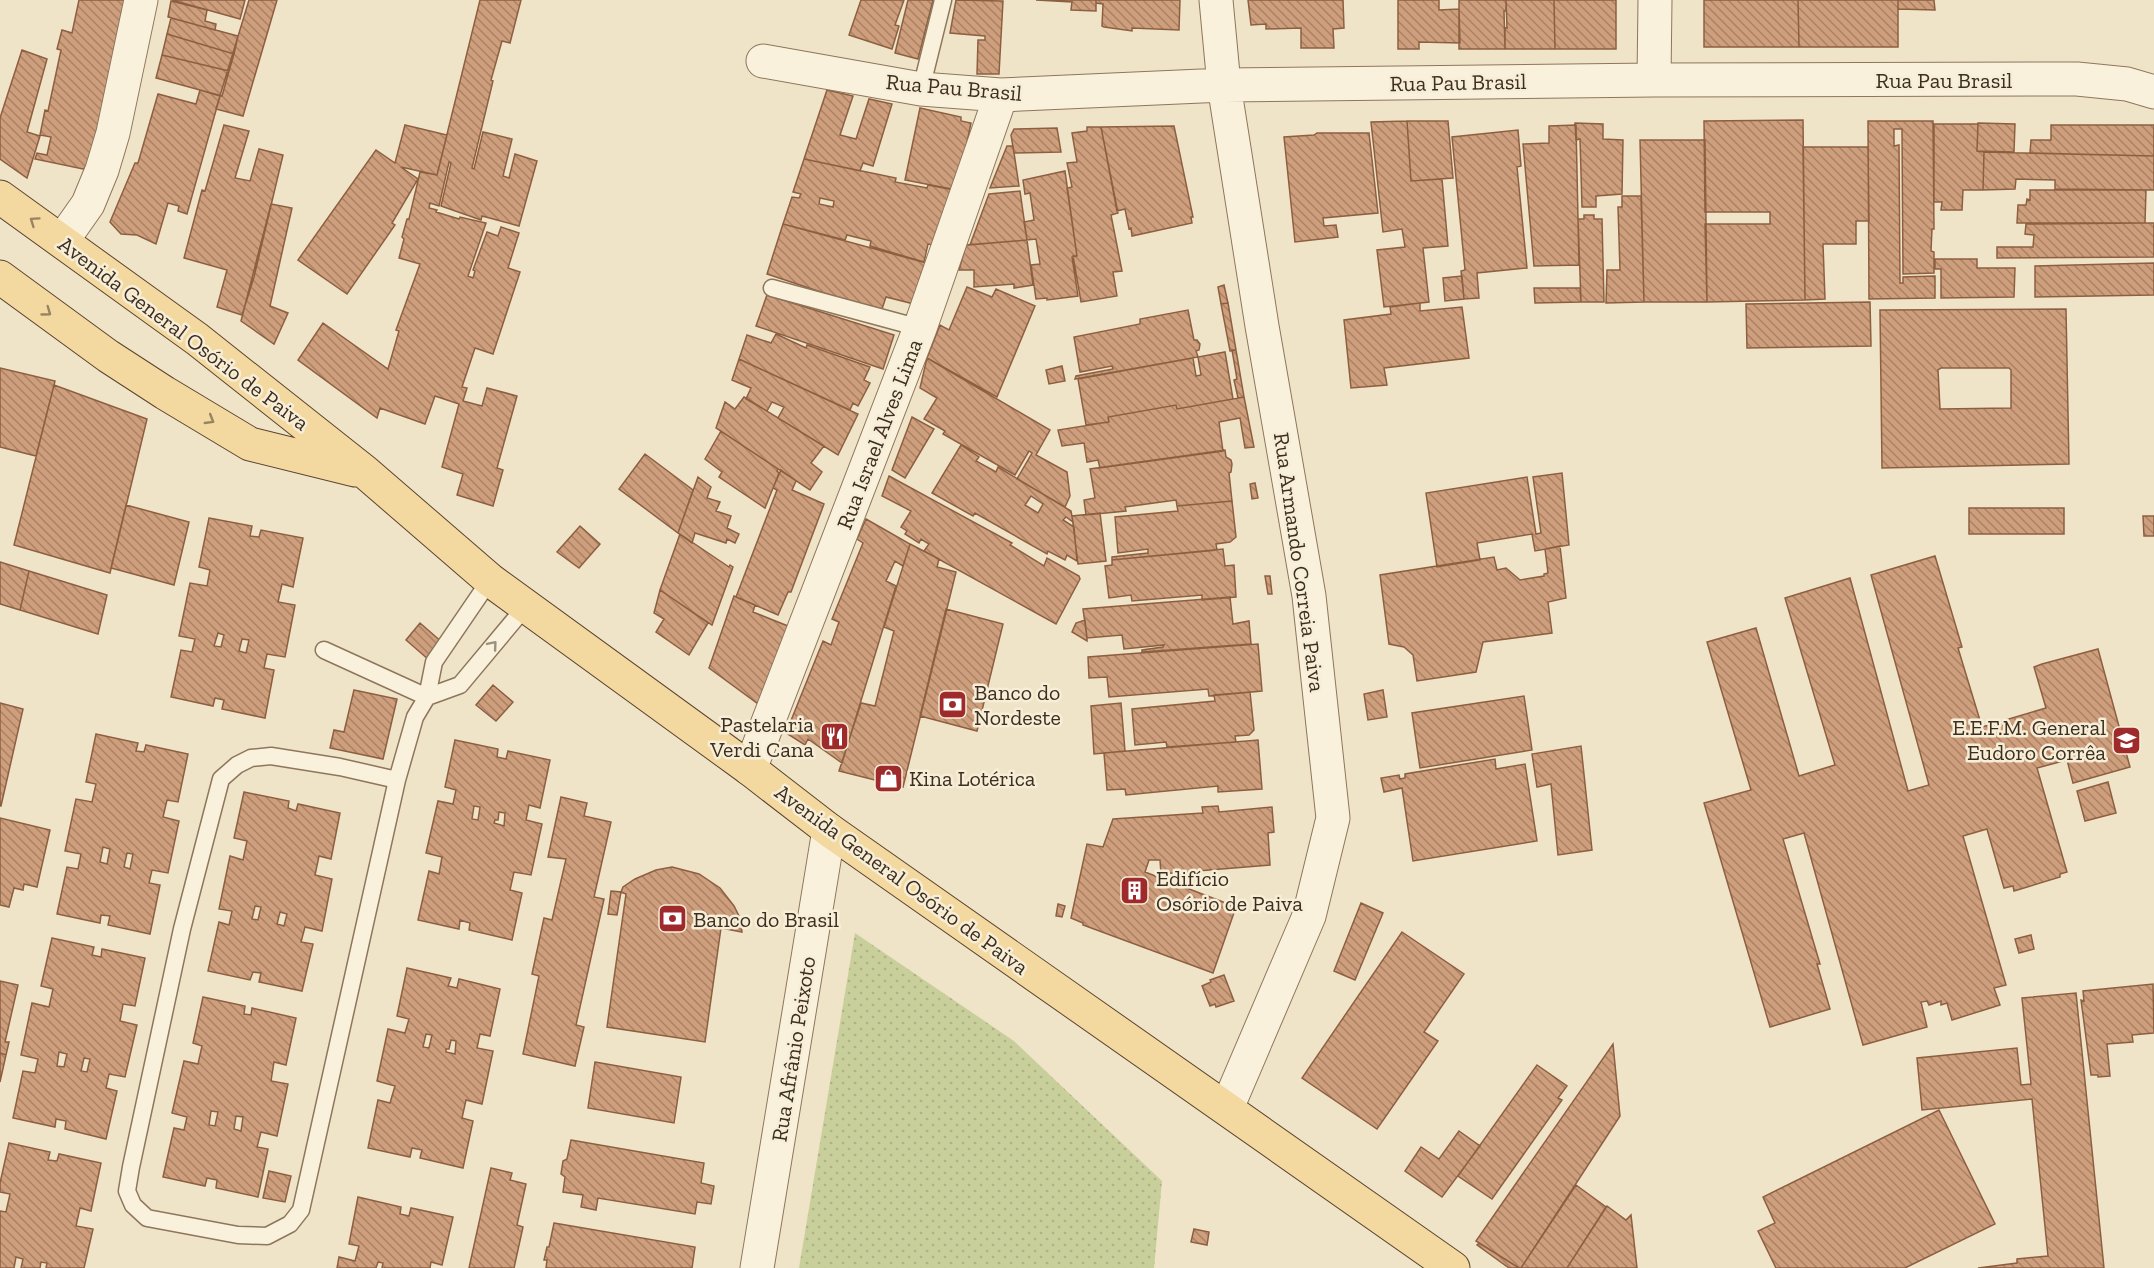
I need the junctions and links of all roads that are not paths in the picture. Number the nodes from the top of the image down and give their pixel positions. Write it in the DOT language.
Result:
graph roads {
  1 [pos="141,0"];
  2 [pos="943,0"];
  3 [pos="1216,0"];
  4 [pos="1655,0"];
  5 [pos="763,61"];
  6 [pos="1654,80"];
  7 [pos="1224,85"];
  8 [pos="921,89"];
  9 [pos="2154,92"];
  10 [pos="1001,95"];
  11 [pos="0,197"];
  12 [pos="62,241"];
  13 [pos="0,277"];
  14 [pos="772,288"];
  15 [pos="920,328"];
  16 [pos="365,472"];
  17 [pos="490,580"];
  18 [pos="526,606"];
  19 [pos="324,650"];
  20 [pos="427,697"];
  21 [pos="750,769"];
  22 [pos="397,780"];
  23 [pos="829,830"];
  24 [pos="1227,1108"];
  25 [pos="1440,1264"];
  26 [pos="756,1268"];
  1 -- 12 [label="street"];
  2 -- 8 [label="lane"];
  3 -- 7 [label="street, Rua Armando Correia Paiva"];
  4 -- 6 [label="street"];
  5 -- 8 [label="street, Rua Pau Brasil"];
  6 -- 7 [label="street, Rua Pau Brasil"];
  6 -- 9 [label="street, Rua Pau Brasil"];
  7 -- 10 [label="street, Rua Pau Brasil"];
  7 -- 24 [label="street, Rua Armando Correia Paiva"];
  8 -- 10 [label="street, Rua Pau Brasil"];
  10 -- 15 [label="street, Rua Israel Alves Lima"];
  12 -- 11 [label="main road, Avenida General Osório de Paiva, one-way"];
  12 -- 16 [label="main road, Avenida General Osório de Paiva"];
  13 -- 16 [label="main road, Avenida General Osório de Paiva, one-way"];
  14 -- 15 [label="lane"];
  15 -- 21 [label="street, Rua Israel Alves Lima"];
  16 -- 17 [label="main road, Avenida General Osório de Paiva"];
  17 -- 18 [label="main road, Avenida General Osório de Paiva"];
  17 -- 20 [label="lane"];
  20 -- 18 [label="lane, one-way"];
  18 -- 21 [label="main road, Avenida General Osório de Paiva"];
  19 -- 20 [label="lane"];
  20 -- 22 [label="lane"];
  21 -- 23 [label="main road, Avenida General Osório de Paiva"];
  22 -- 22 [label="lane"];
  23 -- 24 [label="main road, Avenida General Osório de Paiva"];
  23 -- 26 [label="street, Rua Afrânio Peixoto"];
  24 -- 25 [label="main road, Avenida General Osório de Paiva"];
}
